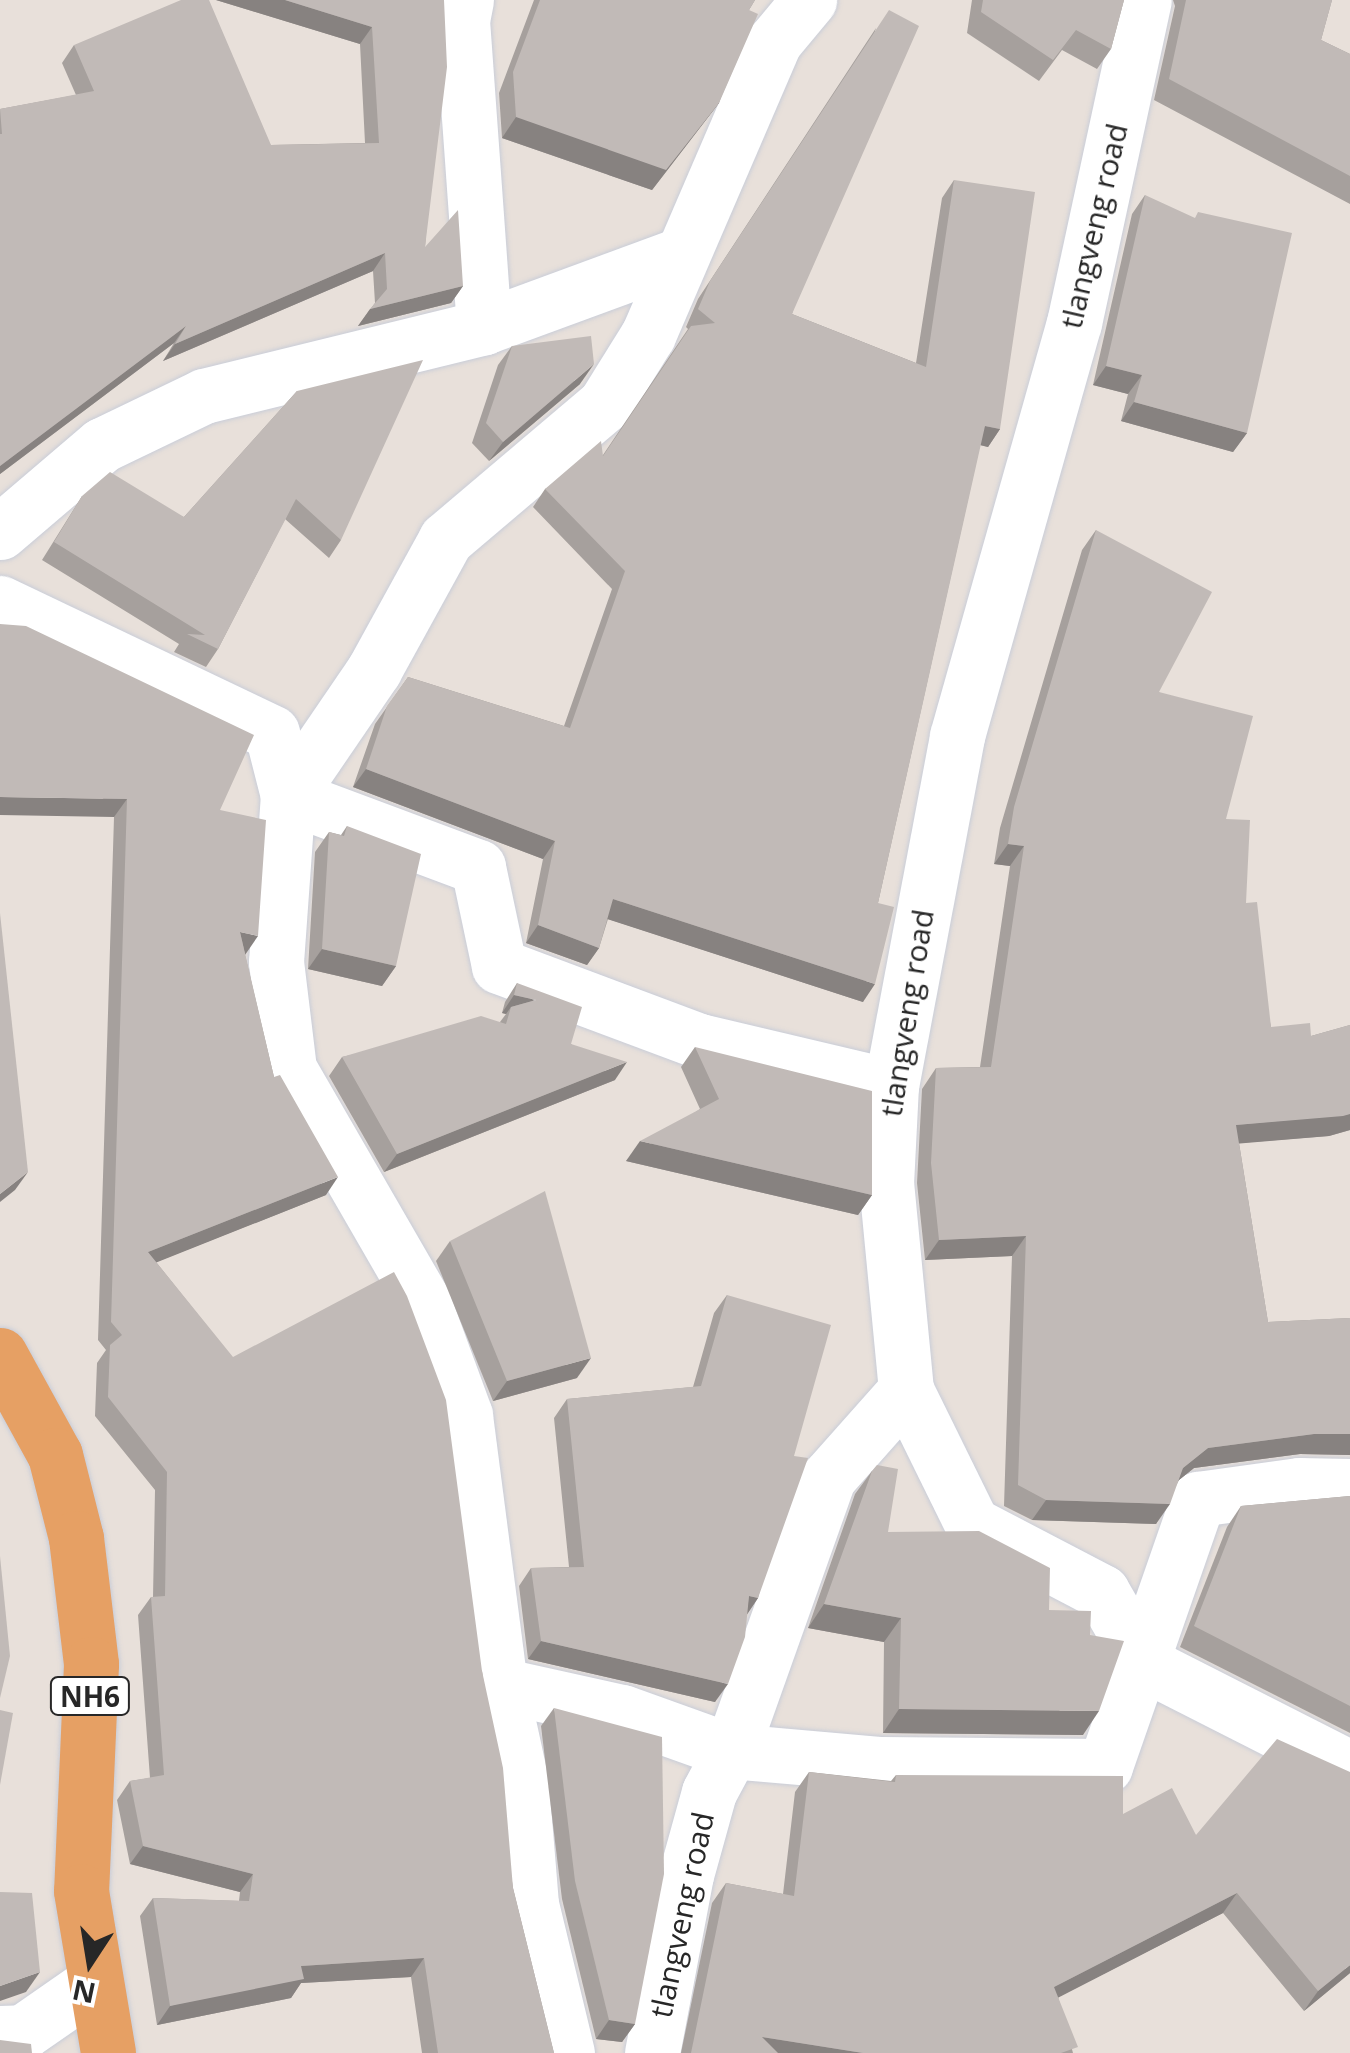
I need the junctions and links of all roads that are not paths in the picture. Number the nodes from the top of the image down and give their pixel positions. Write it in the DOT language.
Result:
graph roads {
  1 [pos="466,0"];
  2 [pos="809,0"];
  3 [pos="1144,0"];
  4 [pos="680,255"];
  5 [pos="484,327"];
  6 [pos="0,532"];
  7 [pos="0,603"];
  8 [pos="288,796"];
  9 [pos="890,1086"];
  10 [pos="0,1355"];
  11 [pos="906,1390"];
  12 [pos="1350,1486"];
  13 [pos="1144,1663"];
  14 [pos="500,1685"];
  15 [pos="730,1752"];
  16 [pos="1350,1768"];
  17 [pos="92,1984"];
  18 [pos="0,2033"];
  19 [pos="108,2053"];
  20 [pos="567,2053"];
  21 [pos="652,2053"];
  1 -- 5 [label="street"];
  2 -- 4 [label="street"];
  3 -- 9 [label="street, tlangveng road"];
  4 -- 5 [label="street"];
  4 -- 8 [label="street"];
  5 -- 6 [label="street"];
  7 -- 8 [label="street"];
  8 -- 9 [label="street"];
  8 -- 14 [label="street"];
  9 -- 11 [label="street, tlangveng road"];
  10 -- 17 [label="highway, NH6"];
  11 -- 13 [label="street"];
  11 -- 15 [label="street, tlangveng road"];
  12 -- 13 [label="street"];
  13 -- 15 [label="street"];
  13 -- 16 [label="street"];
  14 -- 15 [label="street"];
  14 -- 20 [label="street"];
  15 -- 21 [label="street, tlangveng road"];
  17 -- 18 [label="street"];
  17 -- 19 [label="highway, NH6"];
}
